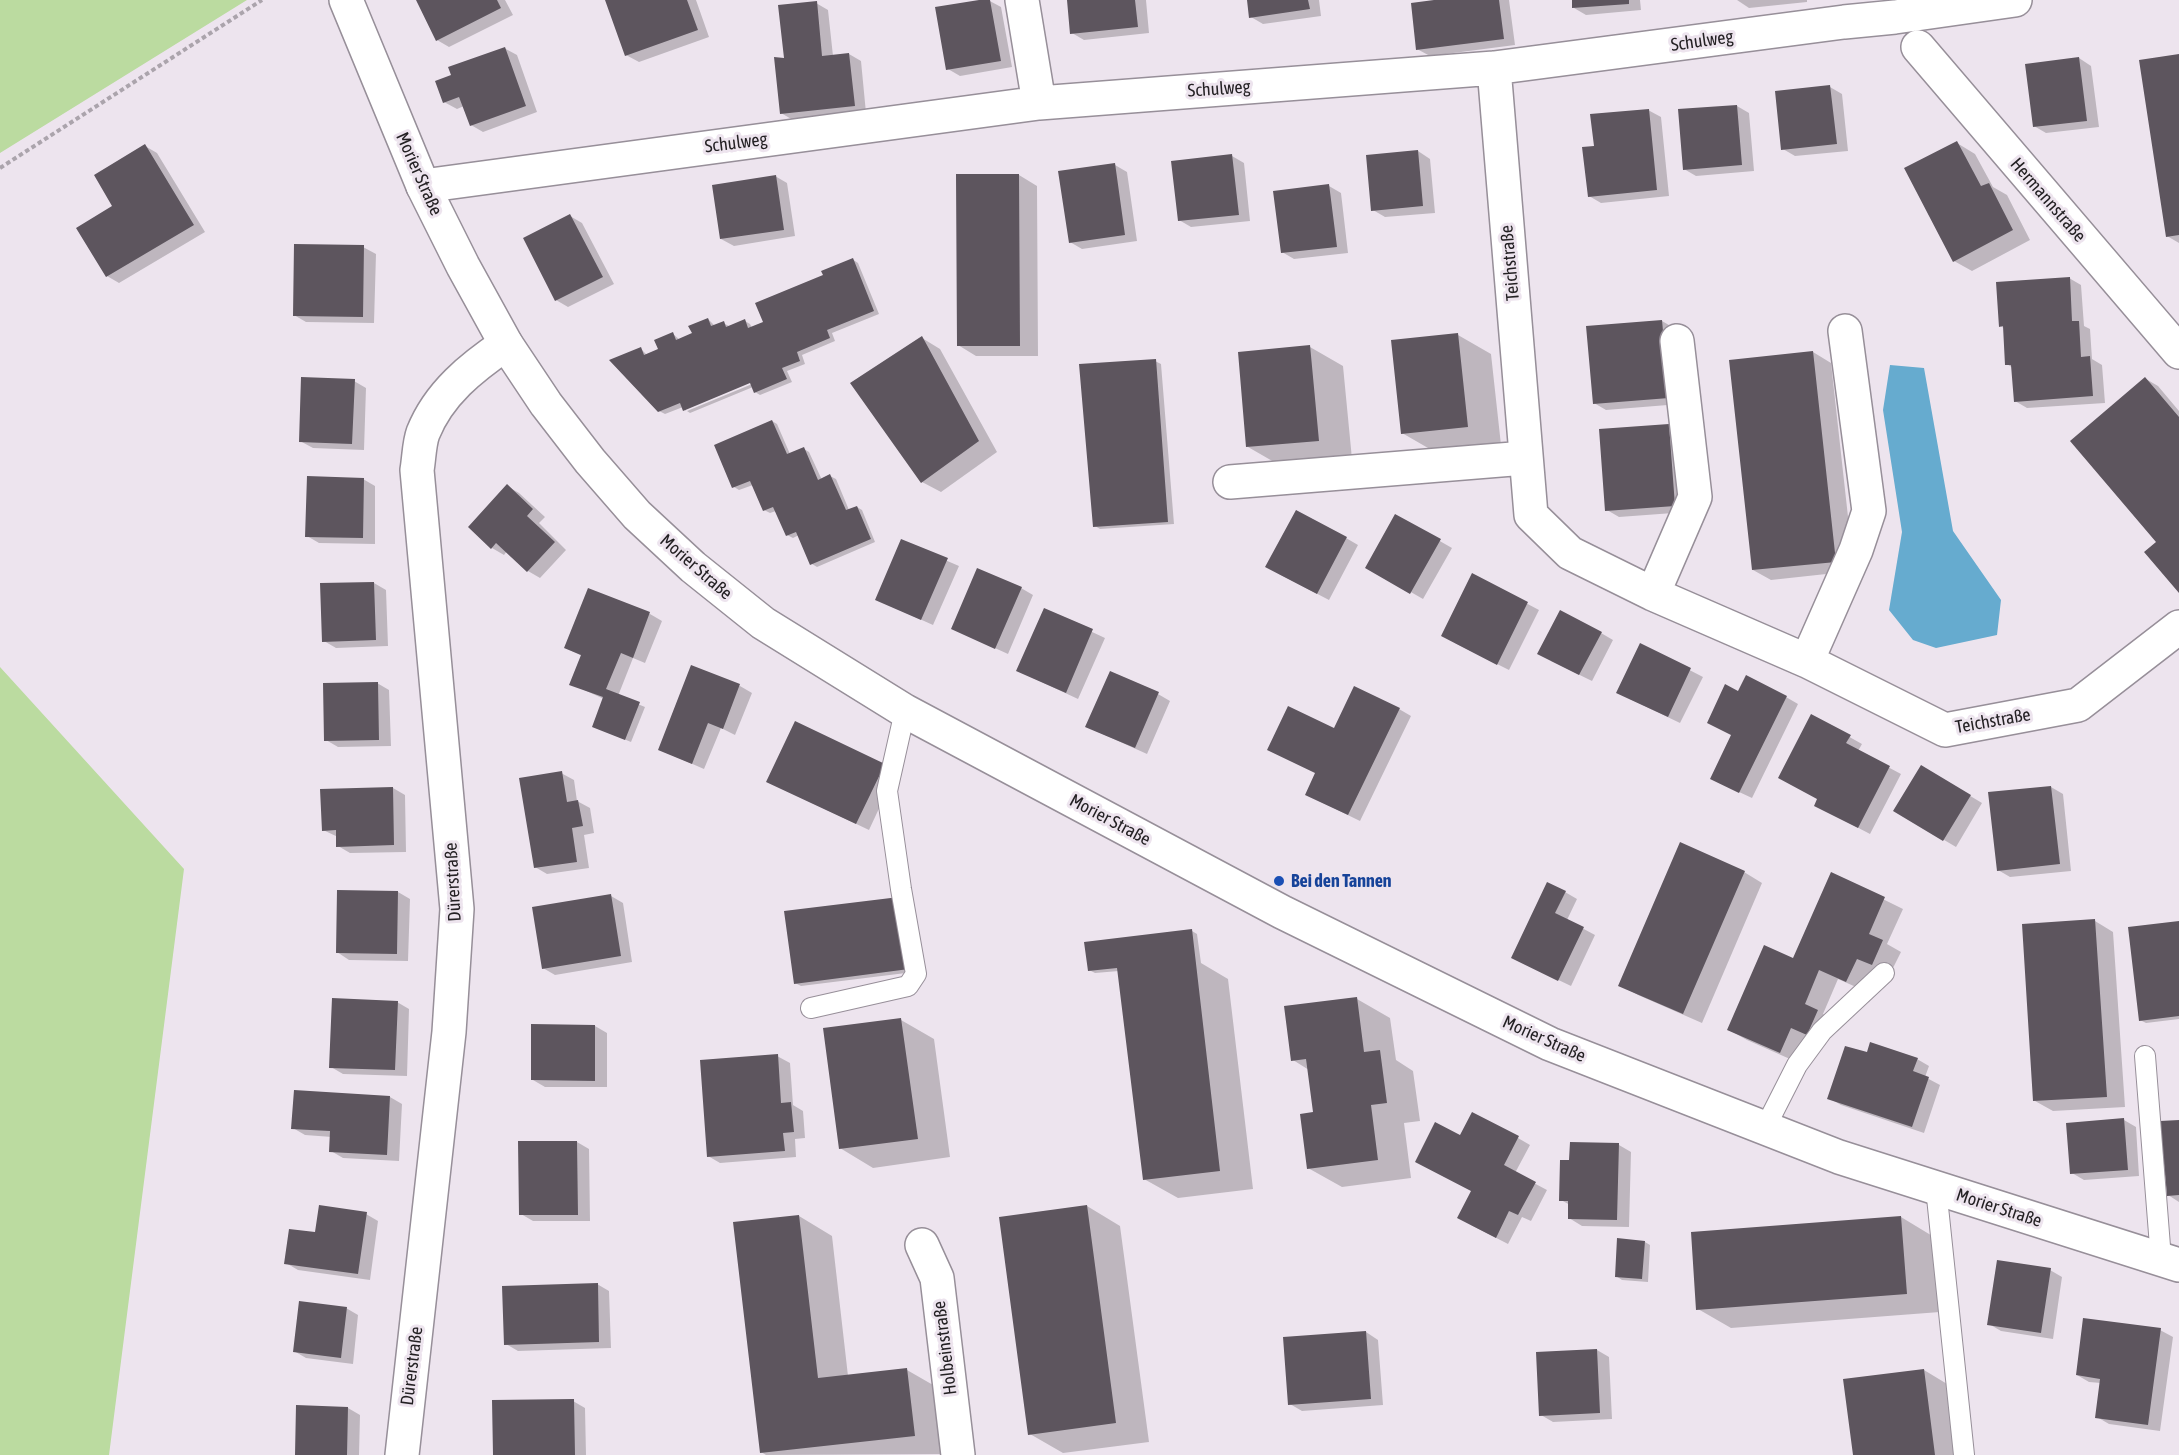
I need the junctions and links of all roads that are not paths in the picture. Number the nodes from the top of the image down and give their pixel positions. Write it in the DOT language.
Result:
graph roads {
  1 [pos="346,0"];
  2 [pos="1022,0"];
  3 [pos="2015,0"];
  4 [pos="1843,11"];
  5 [pos="1918,47"];
  6 [pos="1494,68"];
  7 [pos="1039,103"];
  8 [pos="423,186"];
  9 [pos="1845,331"];
  10 [pos="1677,340"];
  11 [pos="506,344"];
  12 [pos="2179,352"];
  13 [pos="1525,458"];
  14 [pos="1230,482"];
  15 [pos="1653,594"];
  16 [pos="2179,627"];
  17 [pos="1807,661"];
  18 [pos="905,711"];
  19 [pos="1884,973"];
  20 [pos="812,1008"];
  21 [pos="2145,1056"];
  22 [pos="1765,1128"];
  23 [pos="1936,1188"];
  24 [pos="922,1245"];
  25 [pos="2170,1262"];
  26 [pos="402,1455"];
  27 [pos="958,1455"];
  28 [pos="1964,1455"];
  1 -- 8 [label="street, Morier Straße"];
  2 -- 7 [label="street"];
  3 -- 4 [label="street, Schulweg"];
  4 -- 6 [label="street, Schulweg"];
  5 -- 12 [label="street, Hermannstraße"];
  6 -- 7 [label="street, Schulweg"];
  6 -- 13 [label="street, Teichstraße"];
  7 -- 8 [label="street, Schulweg"];
  8 -- 11 [label="street, Morier Straße"];
  9 -- 17 [label="street"];
  10 -- 15 [label="street"];
  11 -- 18 [label="street, Morier Straße"];
  11 -- 26 [label="street, Dürerstraße"];
  13 -- 14 [label="street"];
  13 -- 15 [label="street, Teichstraße"];
  15 -- 17 [label="street, Teichstraße"];
  16 -- 17 [label="street, Teichstraße"];
  18 -- 20 [label="lane"];
  18 -- 22 [label="street, Morier Straße"];
  19 -- 22 [label="lane"];
  21 -- 25 [label="lane"];
  22 -- 23 [label="street, Morier Straße"];
  23 -- 25 [label="street, Morier Straße"];
  23 -- 28 [label="lane"];
  24 -- 27 [label="street, Holbeinstraße"];
}
